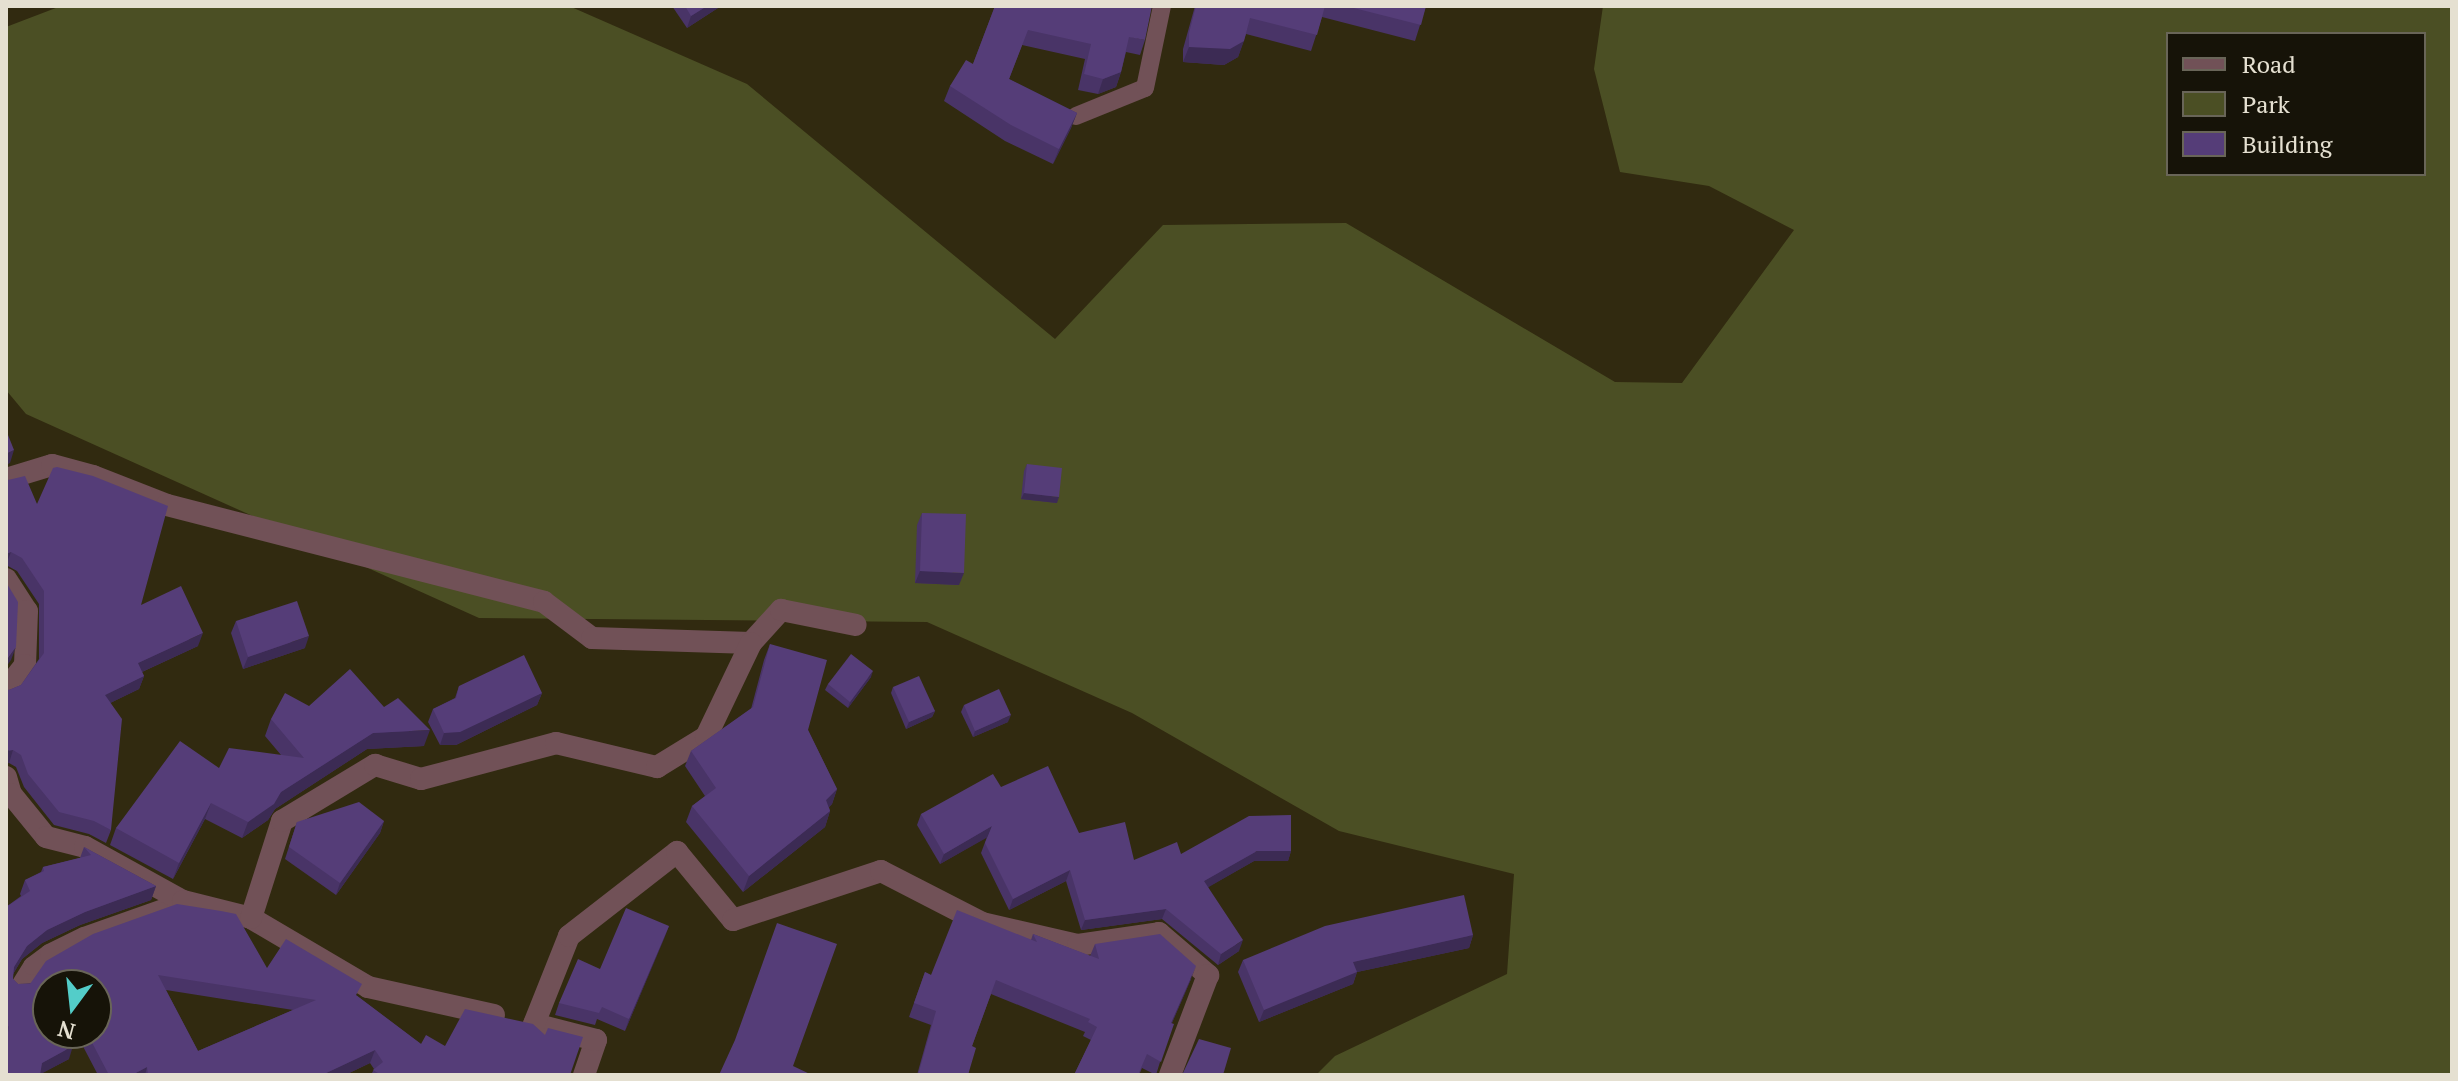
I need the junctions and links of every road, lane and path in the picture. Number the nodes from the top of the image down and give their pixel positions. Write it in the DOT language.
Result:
graph roads {
  1 [pos="1162,6"];
  2 [pos="1076,116"];
  3 [pos="6,479"];
  4 [pos="6,579"];
  5 [pos="856,625"];
  6 [pos="751,643"];
  7 [pos="6,689"];
  8 [pos="8,790"];
  9 [pos="183,901"];
  10 [pos="251,918"];
  11 [pos="19,987"];
  12 [pos="534,1024"];
  13 [pos="584,1075"];
  14 [pos="1170,1075"];
  1 -- 2 [label="lane"];
  3 -- 6 [label="street"];
  4 -- 7 [label="street"];
  5 -- 6 [label="street"];
  6 -- 10 [label="street"];
  8 -- 9 [label="street"];
  9 -- 10 [label="street"];
  9 -- 11 [label="lane"];
  10 -- 12 [label="street"];
  12 -- 13 [label="street"];
  12 -- 14 [label="street"];
}
